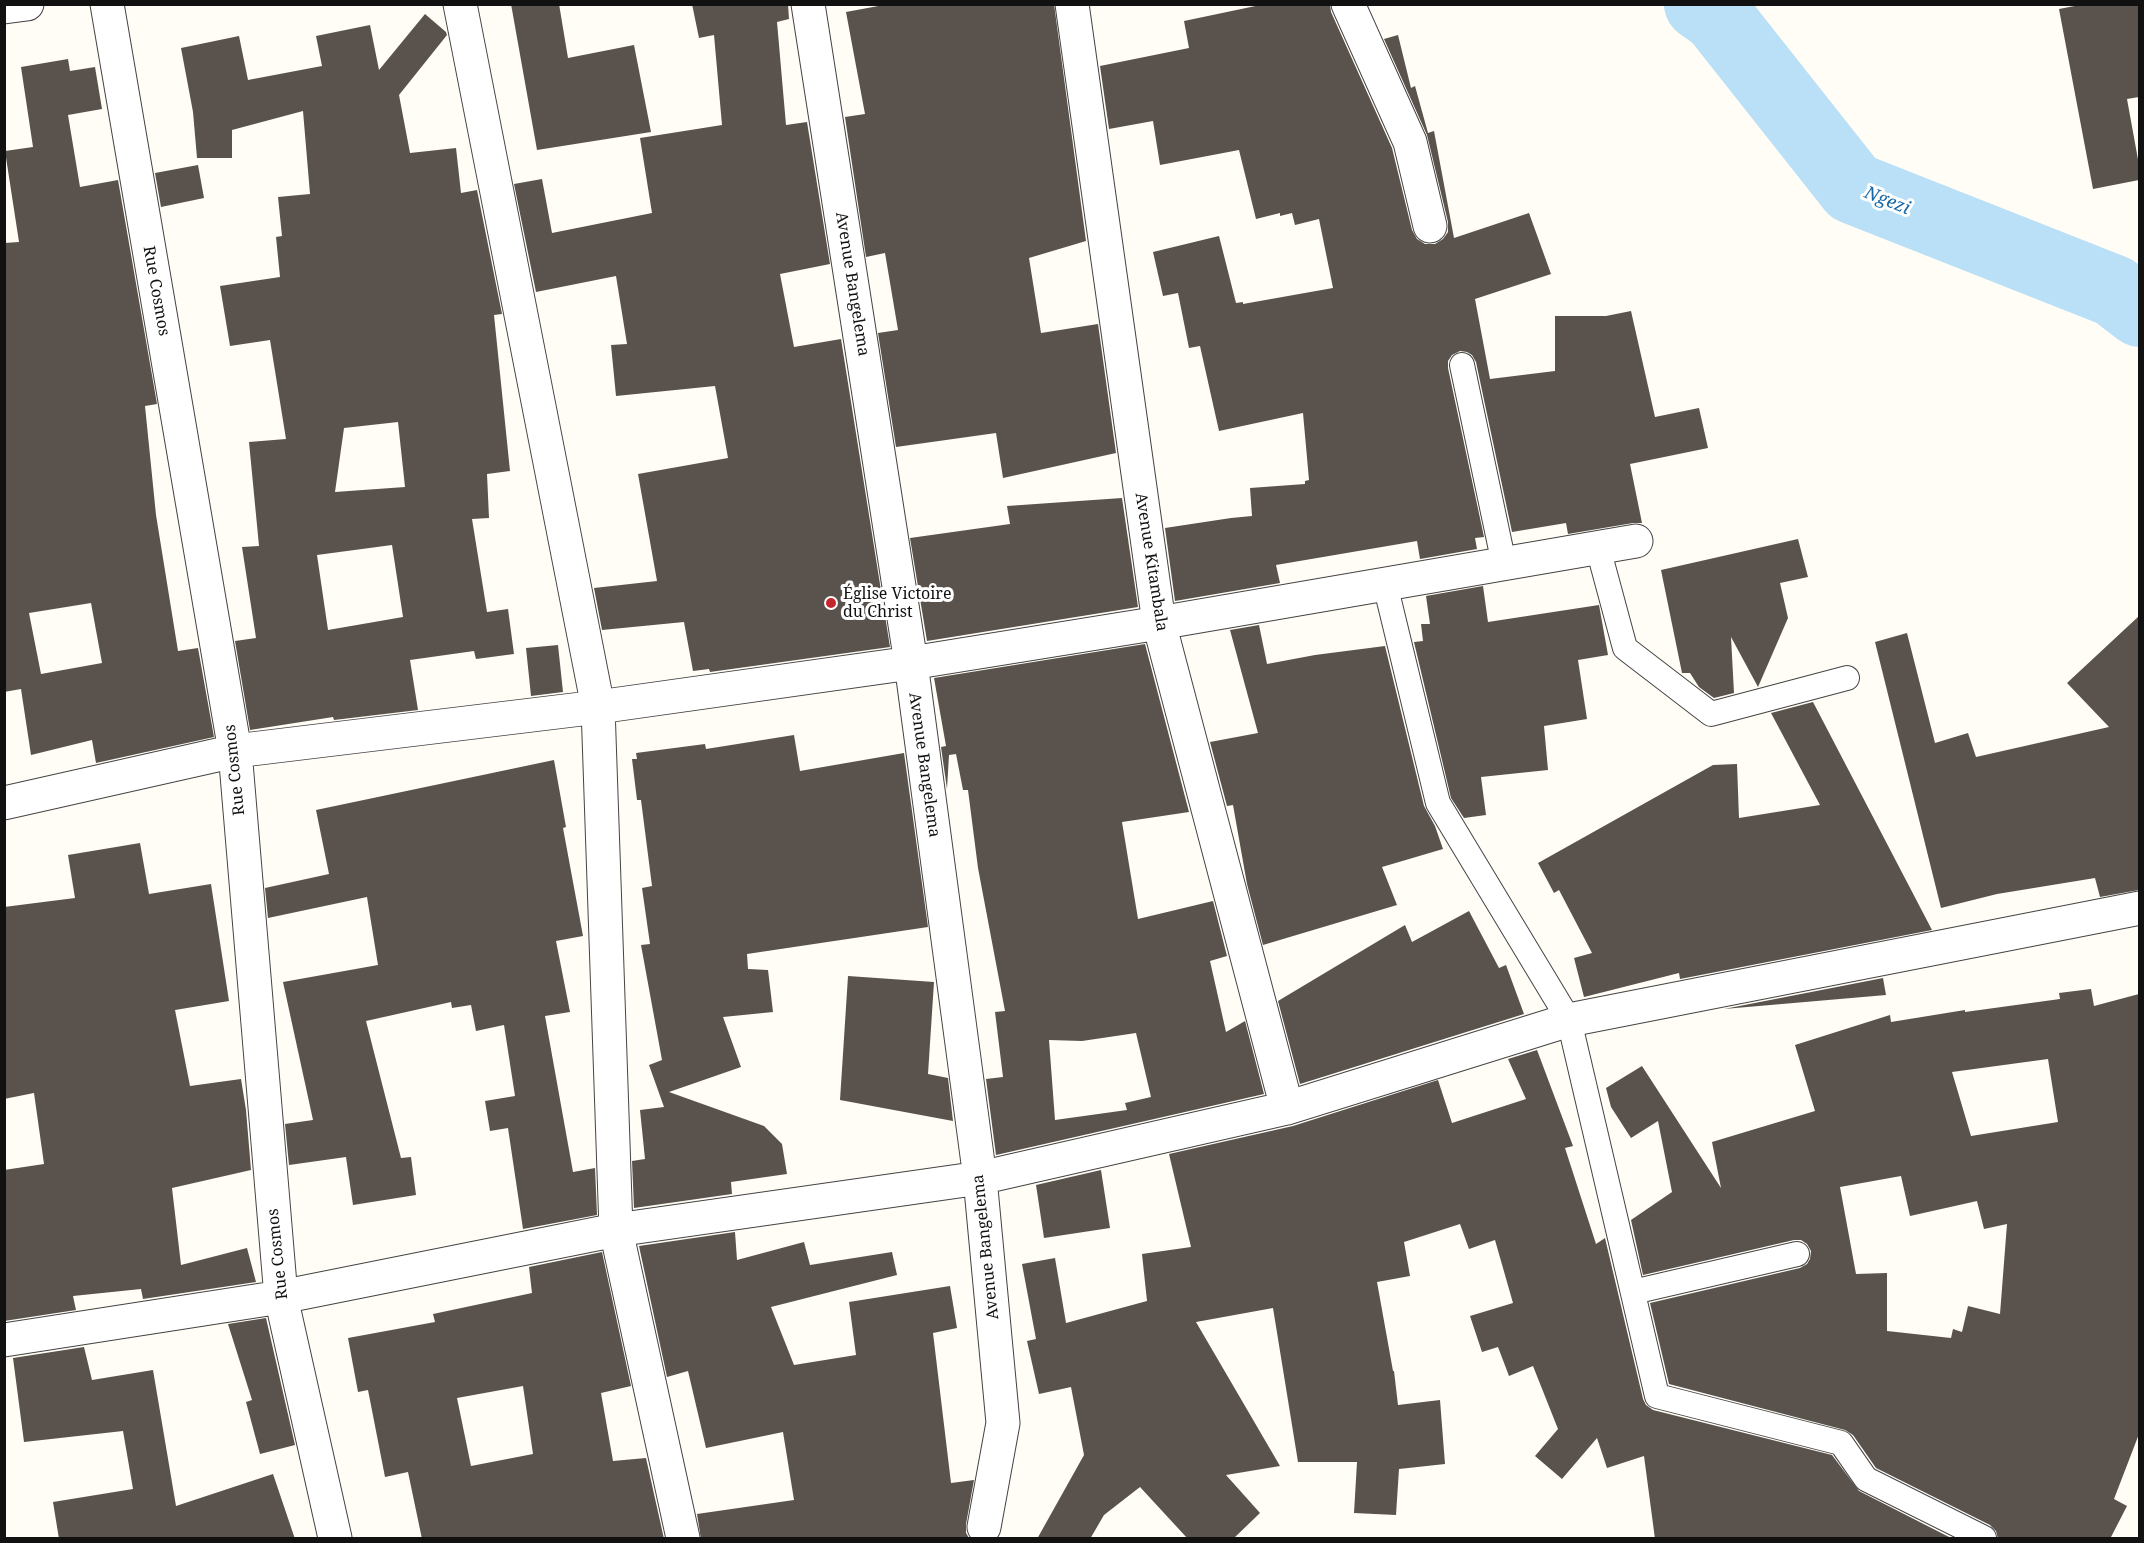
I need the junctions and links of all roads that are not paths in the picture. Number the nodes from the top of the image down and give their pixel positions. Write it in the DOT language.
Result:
graph roads {
  1 [pos="27,4"];
  2 [pos="107,4"];
  3 [pos="460,4"];
  4 [pos="808,4"];
  5 [pos="1072,4"];
  6 [pos="1348,4"];
  7 [pos="4,7"];
  8 [pos="1430,226"];
  9 [pos="1462,365"];
  10 [pos="1636,541"];
  11 [pos="1598,548"];
  12 [pos="1504,564"];
  13 [pos="1385,584"];
  14 [pos="1159,623"];
  15 [pos="911,663"];
  16 [pos="1847,678"];
  17 [pos="598,707"];
  18 [pos="235,751"];
  19 [pos="4,803"];
  20 [pos="2139,908"];
  21 [pos="1569,1020"];
  22 [pos="1287,1108"];
  23 [pos="980,1178"];
  24 [pos="616,1230"];
  25 [pos="1797,1254"];
  26 [pos="1633,1292"];
  27 [pos="281,1297"];
  28 [pos="4,1340"];
  29 [pos="984,1527"];
  30 [pos="335,1539"];
  31 [pos="683,1539"];
  32 [pos="1984,1539"];
  1 -- 7 [label="street"];
  2 -- 18 [label="street, Rue Cosmos"];
  3 -- 17 [label="street"];
  4 -- 15 [label="street, Avenue Bangelema"];
  5 -- 14 [label="street, Avenue Kitambala"];
  6 -- 8 [label="street"];
  9 -- 12 [label="lane"];
  10 -- 11 [label="street"];
  11 -- 12 [label="street"];
  11 -- 16 [label="lane"];
  12 -- 13 [label="street"];
  13 -- 14 [label="street"];
  13 -- 21 [label="lane"];
  14 -- 15 [label="street"];
  14 -- 22 [label="street, Avenue Kitambala"];
  15 -- 17 [label="street"];
  15 -- 23 [label="street, Avenue Bangelema"];
  17 -- 18 [label="street"];
  17 -- 24 [label="street"];
  18 -- 19 [label="street"];
  18 -- 27 [label="street, Rue Cosmos"];
  20 -- 21 [label="street"];
  21 -- 22 [label="street"];
  21 -- 26 [label="lane"];
  22 -- 23 [label="street"];
  23 -- 24 [label="street"];
  23 -- 29 [label="street, Avenue Bangelema"];
  24 -- 27 [label="street"];
  24 -- 31 [label="street"];
  25 -- 26 [label="lane"];
  26 -- 32 [label="lane"];
  27 -- 28 [label="street"];
  27 -- 30 [label="street, Rue Cosmos"];
}
